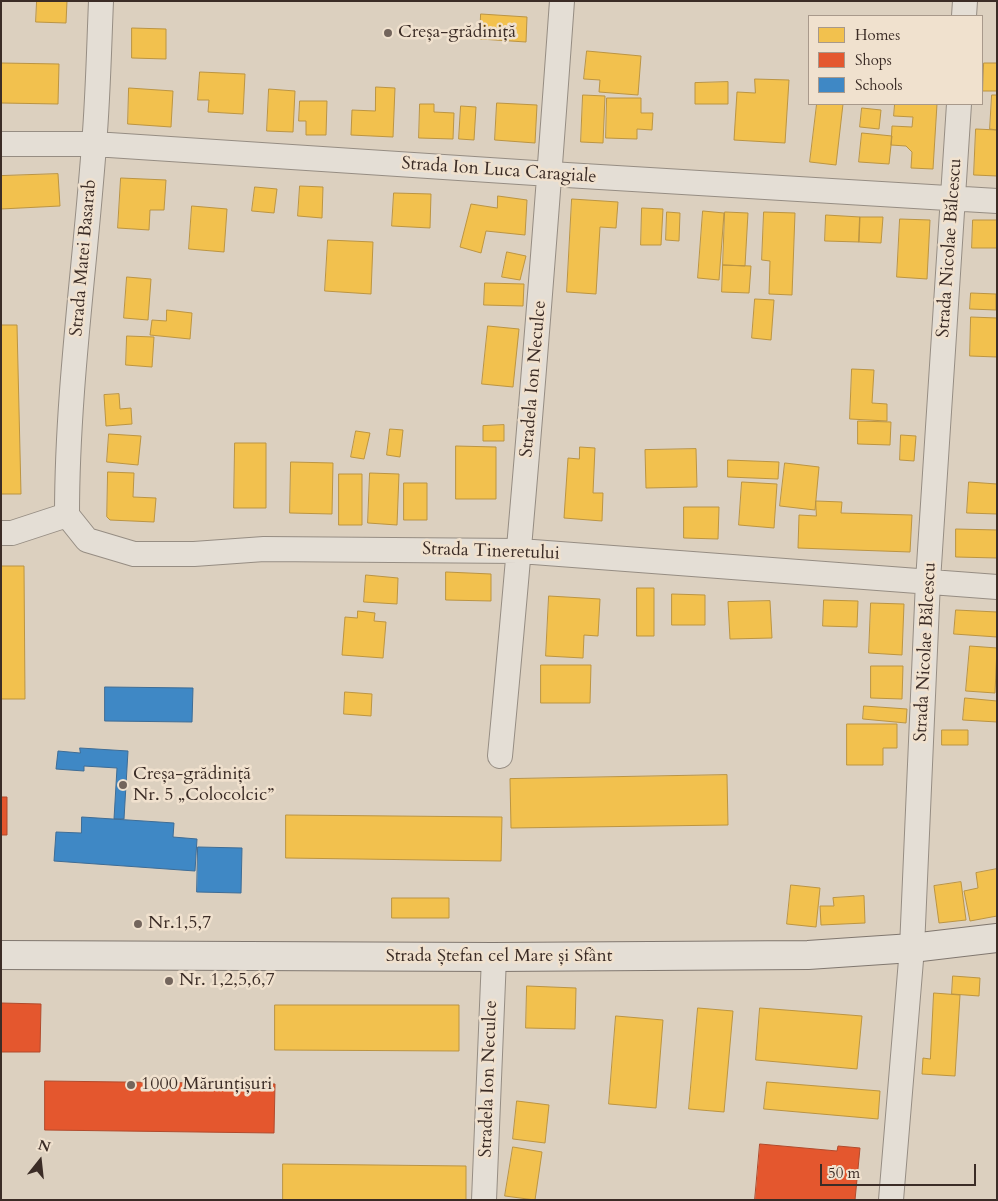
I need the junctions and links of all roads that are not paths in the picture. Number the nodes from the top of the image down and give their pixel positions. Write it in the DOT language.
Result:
graph roads {
  1 [pos="101,1"];
  2 [pos="562,1"];
  3 [pos="965,1"];
  4 [pos="964,15"];
  5 [pos="959,105"];
  6 [pos="1,144"];
  7 [pos="94,144"];
  8 [pos="550,174"];
  9 [pos="953,199"];
  10 [pos="997,201"];
  11 [pos="67,515"];
  12 [pos="1,534"];
  13 [pos="520,550"];
  14 [pos="928,581"];
  15 [pos="997,587"];
  16 [pos="500,756"];
  17 [pos="997,938"];
  18 [pos="912,948"];
  19 [pos="1,955"];
  20 [pos="494,957"];
  21 [pos="484,1200"];
  22 [pos="890,1200"];
  1 -- 7 [label="street, Strada Matei Basarab"];
  2 -- 8 [label="street, Stradela Ion Neculce"];
  3 -- 4 [label="street"];
  5 -- 9 [label="street, Strada Nicolae Bălcescu"];
  6 -- 7 [label="street, Strada Ion Luca Caragiale"];
  7 -- 8 [label="street, Strada Ion Luca Caragiale"];
  7 -- 11 [label="street, Strada Matei Basarab"];
  8 -- 9 [label="street, Strada Ion Luca Caragiale"];
  8 -- 13 [label="street, Stradela Ion Neculce"];
  9 -- 10 [label="street, Strada Ion Luca Caragiale"];
  9 -- 14 [label="street, Strada Nicolae Bălcescu"];
  11 -- 12 [label="street"];
  11 -- 13 [label="street, Strada Tineretului"];
  13 -- 14 [label="street, Strada Tineretului"];
  13 -- 16 [label="street, Stradela Ion Neculce"];
  14 -- 15 [label="street, Strada Tineretului"];
  14 -- 18 [label="street, Strada Nicolae Bălcescu"];
  17 -- 18 [label="main road, Strada Ștefan cel Mare și Sfânt"];
  18 -- 20 [label="main road, Strada Ștefan cel Mare și Sfânt"];
  18 -- 22 [label="street, Strada Nicolae Bălcescu"];
  19 -- 20 [label="main road, Strada Ștefan cel Mare și Sfânt"];
  20 -- 21 [label="street, Stradela Ion Neculce"];
}
